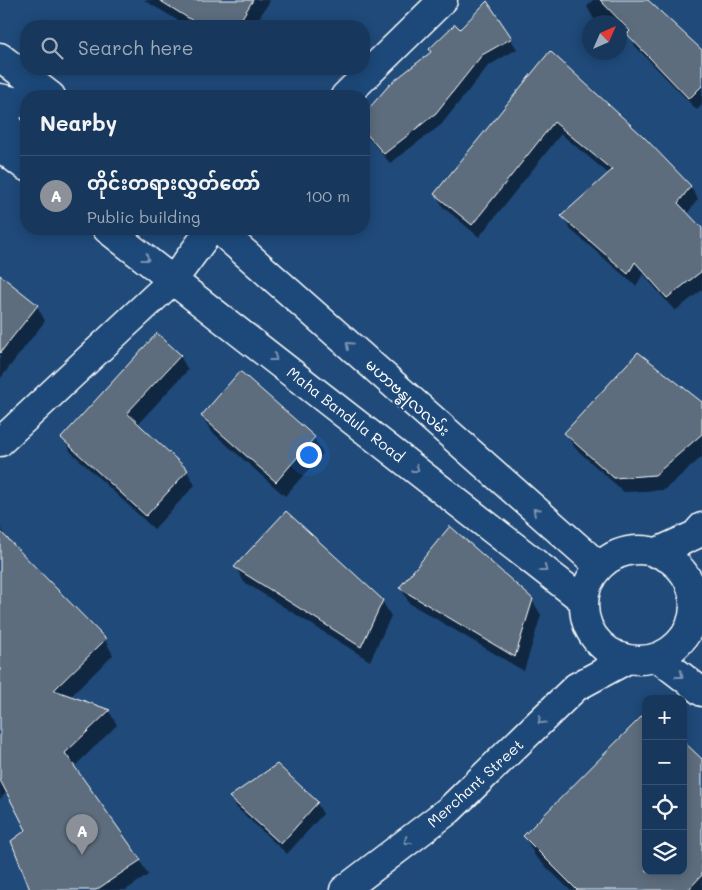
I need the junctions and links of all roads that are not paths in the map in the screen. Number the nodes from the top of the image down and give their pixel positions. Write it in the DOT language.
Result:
graph roads {
  1 [pos="442,0"];
  2 [pos="0,57"];
  3 [pos="370,71"];
  4 [pos="20,72"];
  5 [pos="24,75"];
  6 [pos="365,75"];
  7 [pos="43,90"];
  8 [pos="350,90"];
  9 [pos="0,98"];
  10 [pos="20,103"];
  11 [pos="0,107"];
  12 [pos="0,147"];
  13 [pos="20,150"];
  14 [pos="20,162"];
  15 [pos="115,235"];
  16 [pos="207,235"];
  17 [pos="225,235"];
  18 [pos="174,280"];
  19 [pos="0,442"];
  20 [pos="699,531"];
  21 [pos="656,553"];
  22 [pos="599,566"];
  23 [pos="688,582"];
  24 [pos="584,601"];
  25 [pos="696,634"];
  26 [pos="594,638"];
  27 [pos="658,658"];
  28 [pos="628,659"];
  29 [pos="576,687"];
  30 [pos="702,692"];
  31 [pos="344,890"];
  1 -- 3 [label="main road"];
  2 -- 4 [label="main road"];
  5 -- 7 [label="main road"];
  6 -- 8 [label="main road"];
  9 -- 10 [label="main road"];
  11 -- 13 [label="main road"];
  12 -- 14 [label="main road"];
  15 -- 18 [label="main road, Maha Bandula Road, one-way"];
  16 -- 18 [label="main road"];
  22 -- 17 [label="main road, မဟာဗန္ဓုလလမ်း, one-way"];
  18 -- 19 [label="main road"];
  18 -- 24 [label="main road, Maha Bandula Road, one-way"];
  20 -- 21 [label="main road"];
  20 -- 23 [label="main road"];
  21 -- 22 [label="main road"];
  21 -- 23 [label="main road"];
  22 -- 24 [label="main road"];
  23 -- 25 [label="main road"];
  24 -- 26 [label="main road"];
  25 -- 27 [label="main road"];
  26 -- 28 [label="main road"];
  26 -- 29 [label="main road, Merchant Street"];
  27 -- 28 [label="main road"];
  27 -- 30 [label="main road, one-way"];
  28 -- 29 [label="main road, Merchant Street"];
  29 -- 31 [label="main road, Merchant Street, one-way"];
}
